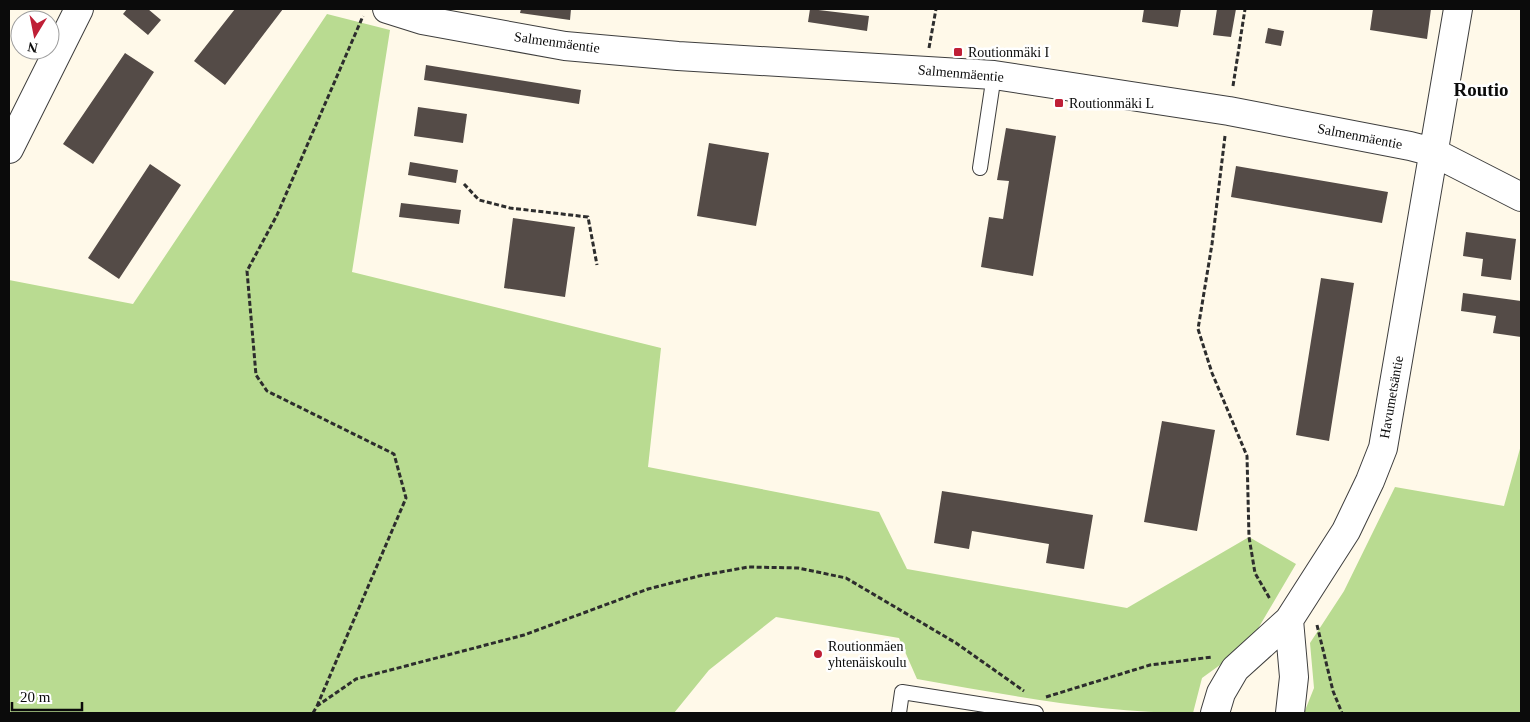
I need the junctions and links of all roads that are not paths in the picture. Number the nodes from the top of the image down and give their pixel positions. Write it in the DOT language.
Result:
graph roads {
  1 [pos="79,9"];
  2 [pos="387,9"];
  3 [pos="1458,9"];
  4 [pos="994,74"];
  5 [pos="9,149"];
  6 [pos="1432,152"];
  7 [pos="980,168"];
  8 [pos="1521,197"];
  9 [pos="1289,620"];
  10 [pos="899,713"];
  11 [pos="1036,713"];
  12 [pos="1215,713"];
  13 [pos="1290,713"];
  1 -- 5 [label="street"];
  2 -- 4 [label="street, Salmenmäentie"];
  3 -- 6 [label="street, Havumetsäntie"];
  4 -- 6 [label="street, Salmenmäentie"];
  4 -- 7 [label="lane"];
  6 -- 8 [label="street, Salmenmäentie"];
  6 -- 9 [label="street, Havumetsäntie"];
  9 -- 12 [label="street, Havumetsäntie"];
  9 -- 13 [label="street"];
  10 -- 11 [label="lane"];
}
